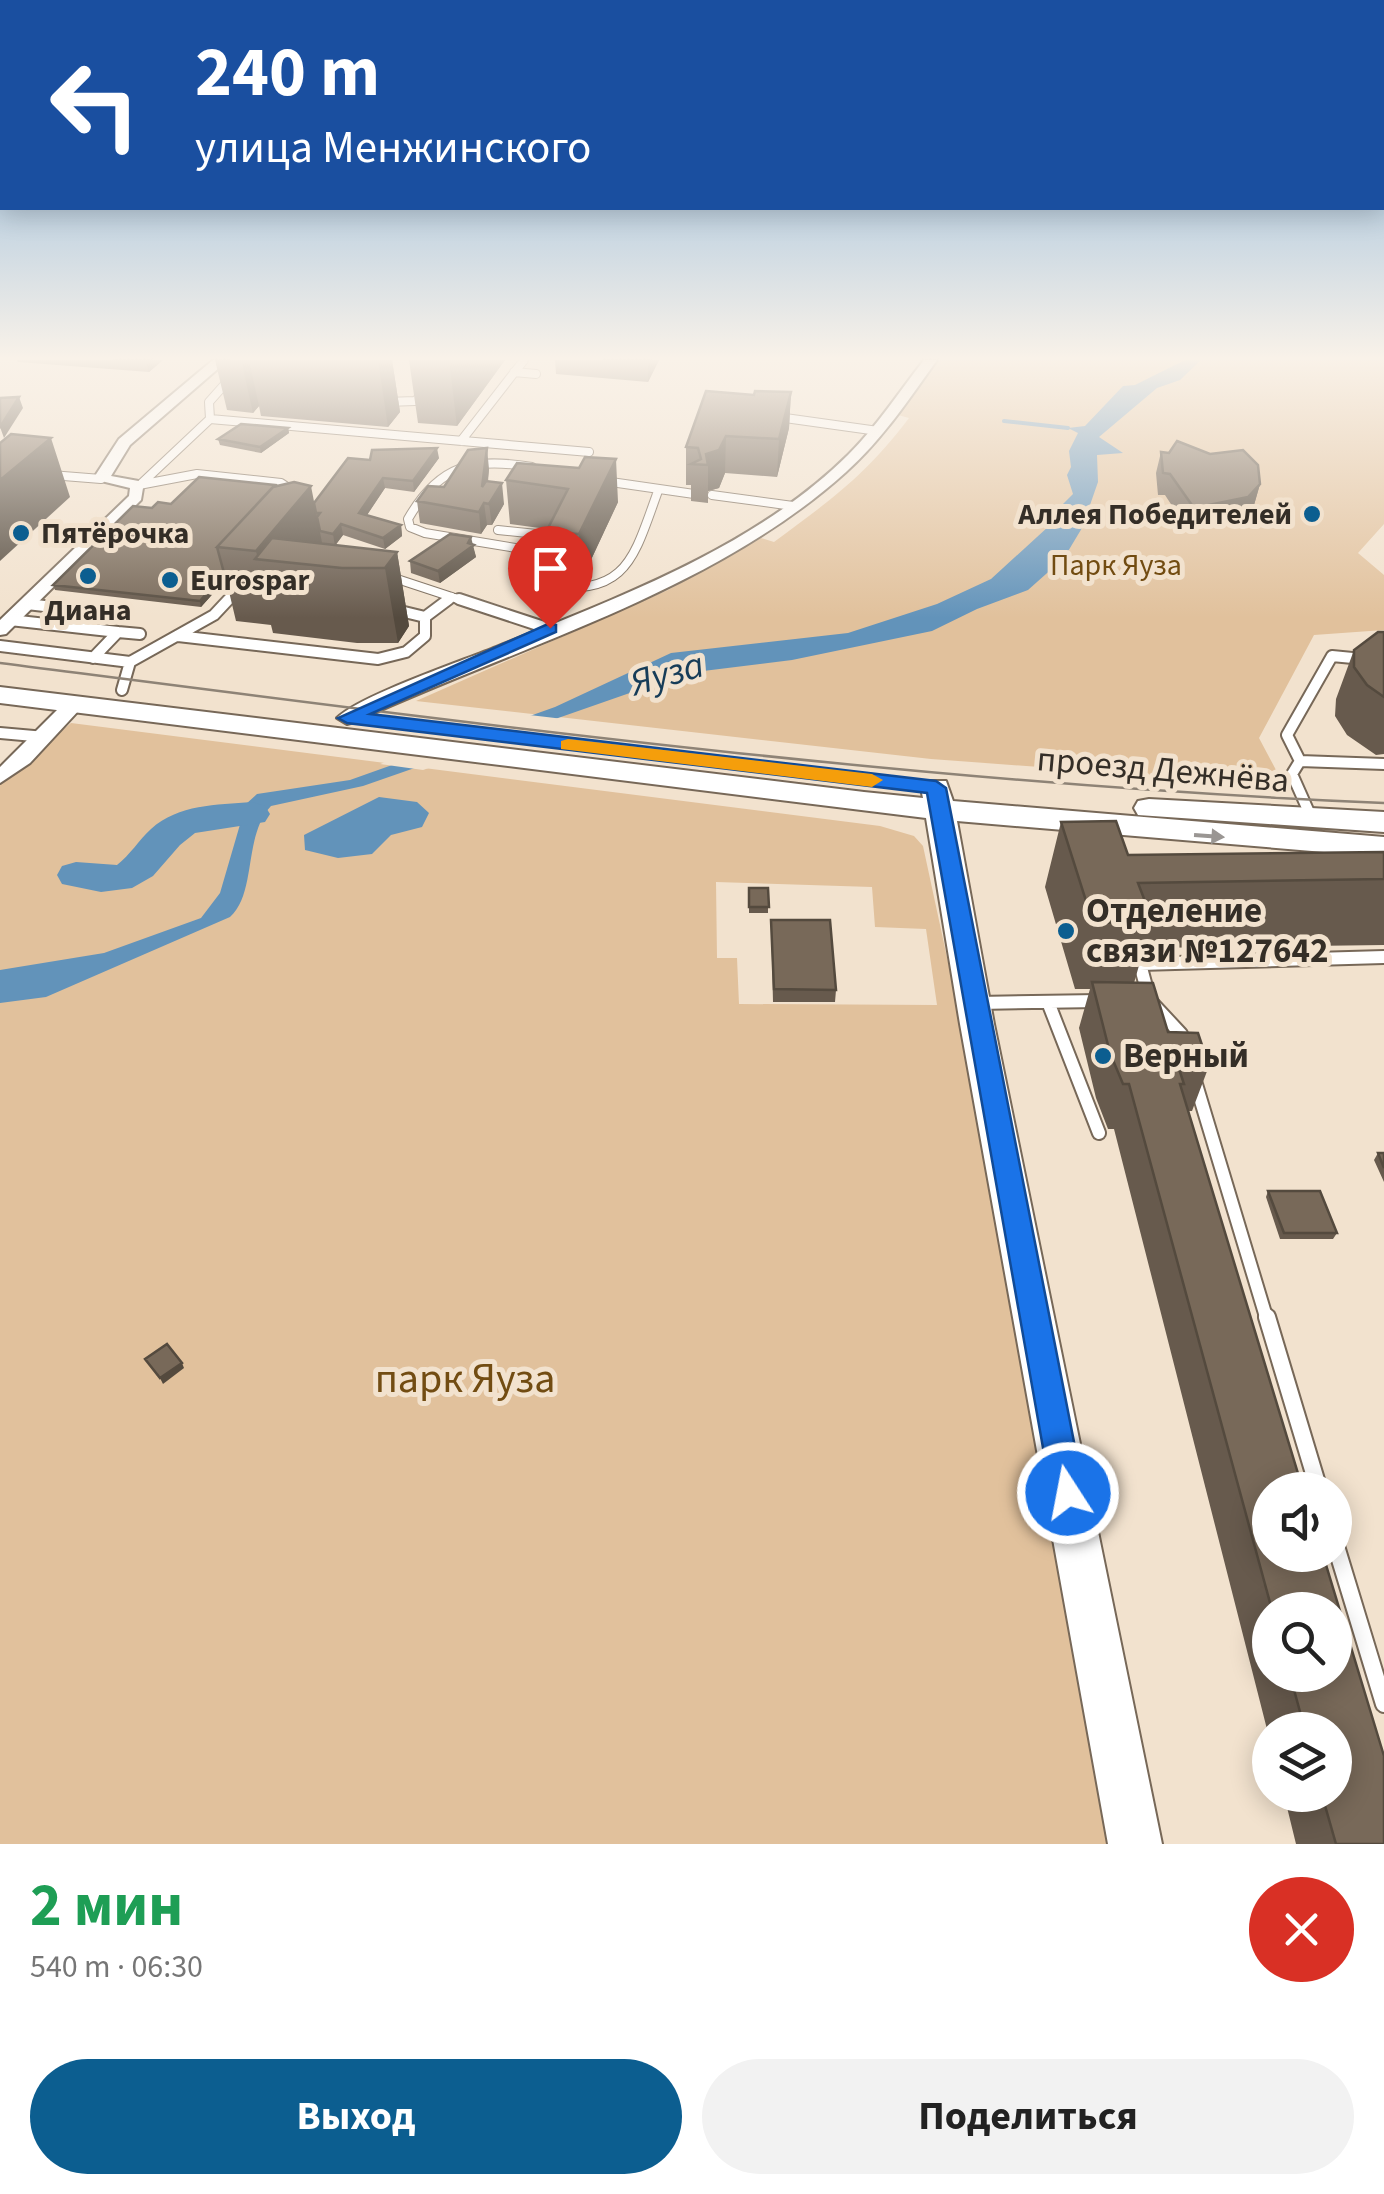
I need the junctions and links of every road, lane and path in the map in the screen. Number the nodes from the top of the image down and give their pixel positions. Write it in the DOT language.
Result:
graph roads {
  1 [pos="121,446"];
  2 [pos="181,446"];
  3 [pos="520,446"];
  4 [pos="863,446"];
  5 [pos="589,452"];
  6 [pos="36,477"];
  7 [pos="589,478"];
  8 [pos="101,479"];
  9 [pos="527,481"];
  10 [pos="138,486"];
  11 [pos="658,491"];
  12 [pos="694,494"];
  13 [pos="712,495"];
  14 [pos="288,504"];
  15 [pos="793,506"];
  16 [pos="508,513"];
  17 [pos="498,530"];
  18 [pos="490,544"];
  19 [pos="546,553"];
  20 [pos="380,574"];
  21 [pos="246,580"];
  22 [pos="452,596"];
  23 [pos="27,604"];
  24 [pos="376,606"];
  25 [pos="122,615"];
  26 [pos="426,616"];
  27 [pos="5,625"];
  28 [pos="550,628"];
  29 [pos="118,632"];
  30 [pos="140,634"];
  31 [pos="178,636"];
  32 [pos="0,646"];
  33 [pos="93,658"];
  34 [pos="1384,661"];
  35 [pos="130,662"];
  36 [pos="0,676"];
  37 [pos="122,690"];
  38 [pos="0,695"];
  39 [pos="74,704"];
  40 [pos="351,725"];
  41 [pos="0,733"];
  42 [pos="45,737"];
  43 [pos="1300,761"];
  44 [pos="1384,764"];
  45 [pos="0,777"];
  46 [pos="937,798"];
  47 [pos="1312,819"];
  48 [pos="1384,822"];
  49 [pos="1384,846"];
  50 [pos="1384,957"];
  51 [pos="1150,1000"];
  52 [pos="1116,1001"];
  53 [pos="1133,1001"];
  54 [pos="1048,1002"];
  55 [pos="974,1003"];
  56 [pos="1186,1054"];
  57 [pos="1192,1072"];
  58 [pos="1099,1133"];
  59 [pos="1314,1472"];
  60 [pos="1344,1572"];
  61 [pos="1384,1704"];
  62 [pos="1135,1844"];
  1 -- 8 [label="street"];
  2 -- 10 [label="lane"];
  3 -- 5 [label="lane"];
  4 -- 15 [label="street"];
  6 -- 8 [label="lane"];
  7 -- 11 [label="lane"];
  8 -- 10 [label="street"];
  9 -- 18 [label="lane"];
  10 -- 14 [label="lane"];
  10 -- 23 [label="street"];
  11 -- 12 [label="lane"];
  11 -- 19 [label="lane"];
  13 -- 15 [label="lane"];
  15 -- 28 [label="street"];
  16 -- 17 [label="lane"];
  17 -- 18 [label="lane"];
  17 -- 19 [label="lane"];
  18 -- 19 [label="lane"];
  20 -- 22 [label="lane"];
  21 -- 31 [label="lane"];
  22 -- 26 [label="lane"];
  22 -- 28 [label="lane"];
  23 -- 25 [label="lane"];
  23 -- 27 [label="street"];
  24 -- 26 [label="lane"];
  26 -- 31 [label="lane"];
  27 -- 29 [label="lane"];
  28 -- 40 [label="street"];
  29 -- 30 [label="lane"];
  29 -- 33 [label="lane"];
  31 -- 35 [label="lane"];
  32 -- 33 [label="lane"];
  33 -- 35 [label="lane"];
  34 -- 43 [label="lane"];
  35 -- 37 [label="lane"];
  36 -- 37 [label="main road"];
  37 -- 40 [label="main road"];
  38 -- 39 [label="main road"];
  39 -- 40 [label="main road"];
  39 -- 42 [label="street"];
  40 -- 46 [label="main road"];
  40 -- 46 [label="main road"];
  41 -- 42 [label="lane"];
  42 -- 45 [label="street"];
  43 -- 44 [label="lane"];
  43 -- 47 [label="lane"];
  46 -- 47 [label="main road, проезд Дежнёва"];
  46 -- 49 [label="main road, проезд Дежнёва, one-way"];
  46 -- 55 [label="main road"];
  47 -- 48 [label="main road, проезд Дежнёва"];
  50 -- 51 [label="lane"];
  51 -- 53 [label="lane"];
  51 -- 56 [label="lane"];
  52 -- 54 [label="lane"];
  54 -- 55 [label="lane"];
  54 -- 58 [label="lane"];
  55 -- 62 [label="main road"];
  57 -- 59 [label="lane"];
  60 -- 61 [label="lane"];
}
